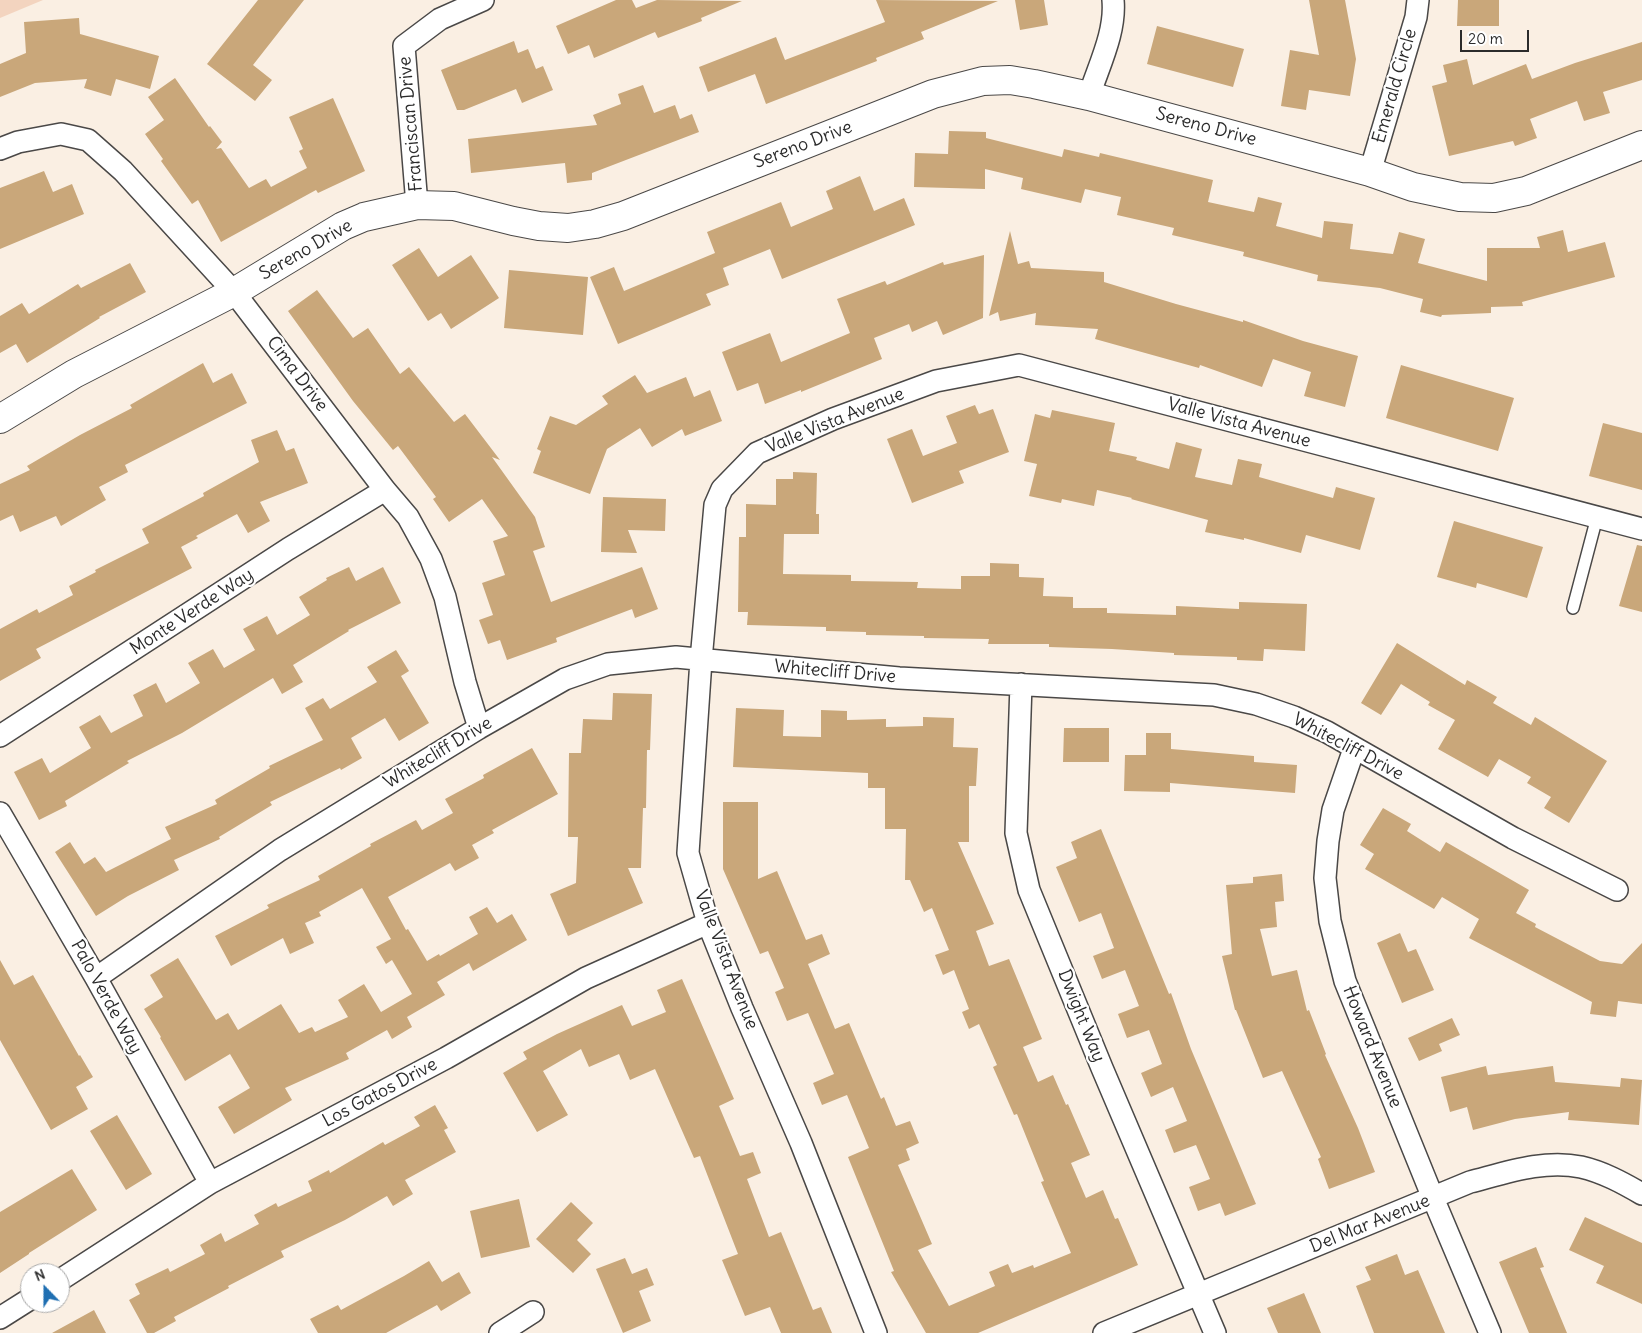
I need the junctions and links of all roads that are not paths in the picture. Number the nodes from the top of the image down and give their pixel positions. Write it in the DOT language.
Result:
graph roads {
  1 [pos="483,0"];
  2 [pos="1113,0"];
  3 [pos="1418,0"];
  4 [pos="1089,96"];
  5 [pos="1642,145"];
  6 [pos="0,149"];
  7 [pos="1370,172"];
  8 [pos="417,205"];
  9 [pos="234,292"];
  10 [pos="0,419"];
  11 [pos="385,490"];
  12 [pos="1597,517"];
  13 [pos="1642,529"];
  14 [pos="1573,608"];
  15 [pos="701,660"];
  16 [pos="1021,684"];
  17 [pos="479,728"];
  18 [pos="0,736"];
  19 [pos="1354,749"];
  20 [pos="0,813"];
  21 [pos="1617,890"];
  22 [pos="708,923"];
  23 [pos="96,978"];
  24 [pos="210,1183"];
  25 [pos="1642,1194"];
  26 [pos="1433,1198"];
  27 [pos="70,1274"];
  28 [pos="1198,1293"];
  29 [pos="20,1305"];
  30 [pos="533,1312"];
  31 [pos="0,1318"];
  32 [pos="500,1333"];
  33 [pos="876,1333"];
  34 [pos="1104,1333"];
  35 [pos="1215,1333"];
  36 [pos="1490,1333"];
  1 -- 8 [label="street, Franciscan Drive"];
  2 -- 4 [label="street"];
  3 -- 7 [label="street, Emerald Circle"];
  4 -- 7 [label="street, Sereno Drive"];
  4 -- 8 [label="street, Sereno Drive"];
  5 -- 7 [label="street, Sereno Drive"];
  6 -- 9 [label="street, Cima Drive"];
  8 -- 9 [label="street, Sereno Drive"];
  9 -- 10 [label="street, Sereno Drive"];
  9 -- 11 [label="street, Cima Drive"];
  11 -- 17 [label="street, Cima Drive"];
  11 -- 18 [label="street, Monte Verde Way"];
  12 -- 13 [label="street, Valle Vista Avenue"];
  12 -- 14 [label="lane"];
  12 -- 15 [label="street, Valle Vista Avenue"];
  15 -- 16 [label="street, Whitecliff Drive"];
  15 -- 17 [label="street, Whitecliff Drive"];
  15 -- 22 [label="street, Valle Vista Avenue"];
  16 -- 19 [label="street, Whitecliff Drive"];
  16 -- 28 [label="street, Dwight Way"];
  17 -- 23 [label="street, Whitecliff Drive"];
  19 -- 21 [label="street, Whitecliff Drive"];
  19 -- 26 [label="street, Howard Avenue"];
  20 -- 23 [label="street, Palo Verde Way"];
  22 -- 24 [label="street, Los Gatos Drive"];
  22 -- 33 [label="street, Valle Vista Avenue"];
  23 -- 24 [label="street, Palo Verde Way"];
  24 -- 27 [label="street, Los Gatos Drive"];
  25 -- 26 [label="street, Del Mar Avenue"];
  26 -- 28 [label="street, Del Mar Avenue"];
  26 -- 36 [label="street, Howard Avenue"];
  28 -- 34 [label="street, Del Mar Avenue"];
  28 -- 35 [label="street, Dwight Way"];
  29 -- 31 [label="street"];
  30 -- 32 [label="street"];
}
